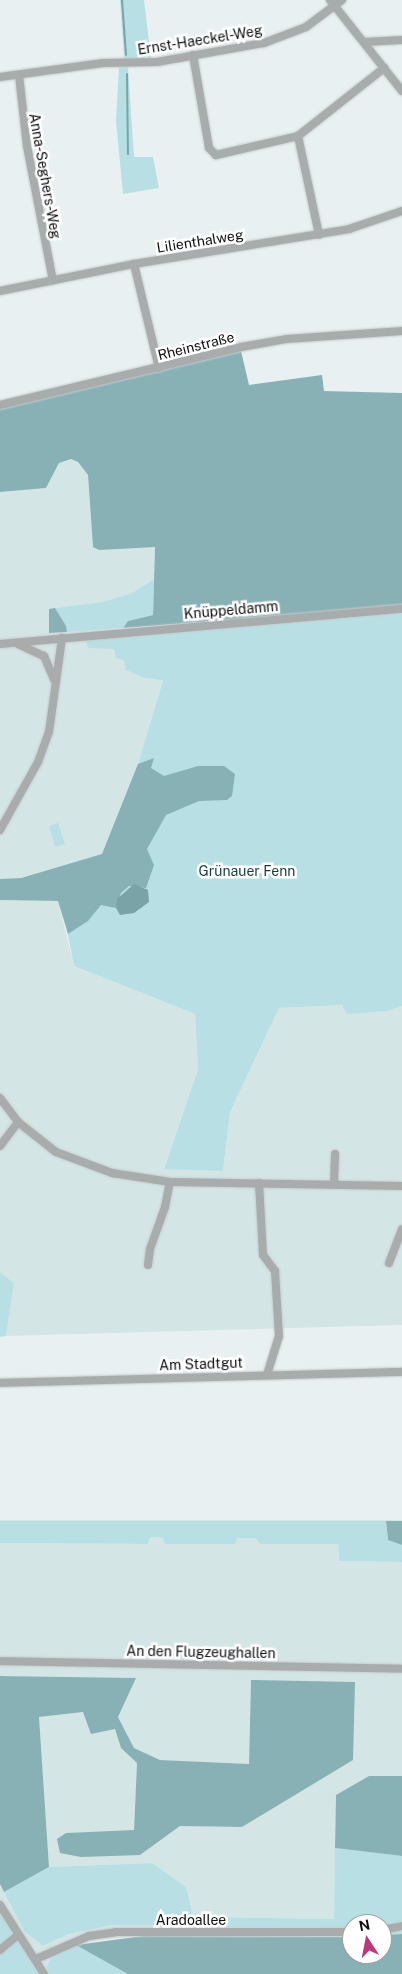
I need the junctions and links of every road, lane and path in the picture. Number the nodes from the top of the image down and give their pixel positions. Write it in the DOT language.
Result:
graph roads {
  1 [pos="342,0"];
  2 [pos="333,3"];
  3 [pos="402,40"];
  4 [pos="364,42"];
  5 [pos="193,55"];
  6 [pos="384,68"];
  7 [pos="19,74"];
  8 [pos="0,77"];
  9 [pos="402,91"];
  10 [pos="298,136"];
  11 [pos="402,211"];
  12 [pos="319,235"];
  13 [pos="134,264"];
  14 [pos="53,282"];
  15 [pos="0,291"];
  16 [pos="402,331"];
  17 [pos="159,368"];
  18 [pos="0,405"];
  19 [pos="402,609"];
  20 [pos="62,638"];
  21 [pos="12,643"];
  22 [pos="0,644"];
  23 [pos="55,695"];
  24 [pos="0,830"];
  25 [pos="0,1098"];
  26 [pos="18,1122"];
  27 [pos="0,1146"];
  28 [pos="336,1154"];
  29 [pos="170,1182"];
  30 [pos="260,1183"];
  31 [pos="334,1184"];
  32 [pos="402,1186"];
  33 [pos="402,1229"];
  34 [pos="390,1263"];
  35 [pos="148,1265"];
  36 [pos="402,1372"];
  37 [pos="267,1375"];
  38 [pos="0,1383"];
  39 [pos="0,1661"];
  40 [pos="402,1669"];
  41 [pos="0,1905"];
  42 [pos="342,1932"];
  43 [pos="18,1936"];
  44 [pos="0,1950"];
  45 [pos="36,1959"];
  46 [pos="44,1974"];
  1 -- 2 [label="street, Ernst-Haeckel-Weg"];
  2 -- 4 [label="street"];
  2 -- 5 [label="street, Ernst-Haeckel-Weg"];
  3 -- 4 [label="street"];
  4 -- 6 [label="street"];
  5 -- 7 [label="street, Ernst-Haeckel-Weg"];
  5 -- 10 [label="street"];
  6 -- 9 [label="street"];
  6 -- 10 [label="street"];
  7 -- 8 [label="street, Ernst-Haeckel-Weg"];
  7 -- 14 [label="street, Anna-Seghers-Weg"];
  10 -- 12 [label="street"];
  11 -- 12 [label="street, Lilienthalweg"];
  12 -- 13 [label="street, Lilienthalweg"];
  13 -- 14 [label="street, Lilienthalweg"];
  13 -- 17 [label="street"];
  14 -- 15 [label="street, Lilienthalweg"];
  16 -- 17 [label="street, Rheinstraße"];
  17 -- 18 [label="street, Rheinstraße"];
  19 -- 20 [label="street, Knüppeldamm"];
  20 -- 21 [label="street"];
  20 -- 23 [label="street"];
  21 -- 22 [label="street"];
  21 -- 23 [label="street"];
  23 -- 24 [label="street"];
  25 -- 26 [label="street"];
  26 -- 27 [label="street"];
  26 -- 29 [label="street"];
  28 -- 31 [label="street"];
  29 -- 30 [label="street"];
  29 -- 35 [label="street"];
  30 -- 31 [label="street"];
  30 -- 37 [label="street"];
  31 -- 32 [label="street"];
  33 -- 34 [label="street"];
  36 -- 37 [label="street, Am Stadtgut"];
  37 -- 38 [label="street, Am Stadtgut"];
  39 -- 40 [label="street, An den Flugzeughallen"];
  41 -- 43 [label="street"];
  42 -- 45 [label="street, Aradoallee"];
  43 -- 44 [label="street"];
  43 -- 45 [label="street"];
  45 -- 46 [label="street"];
}
